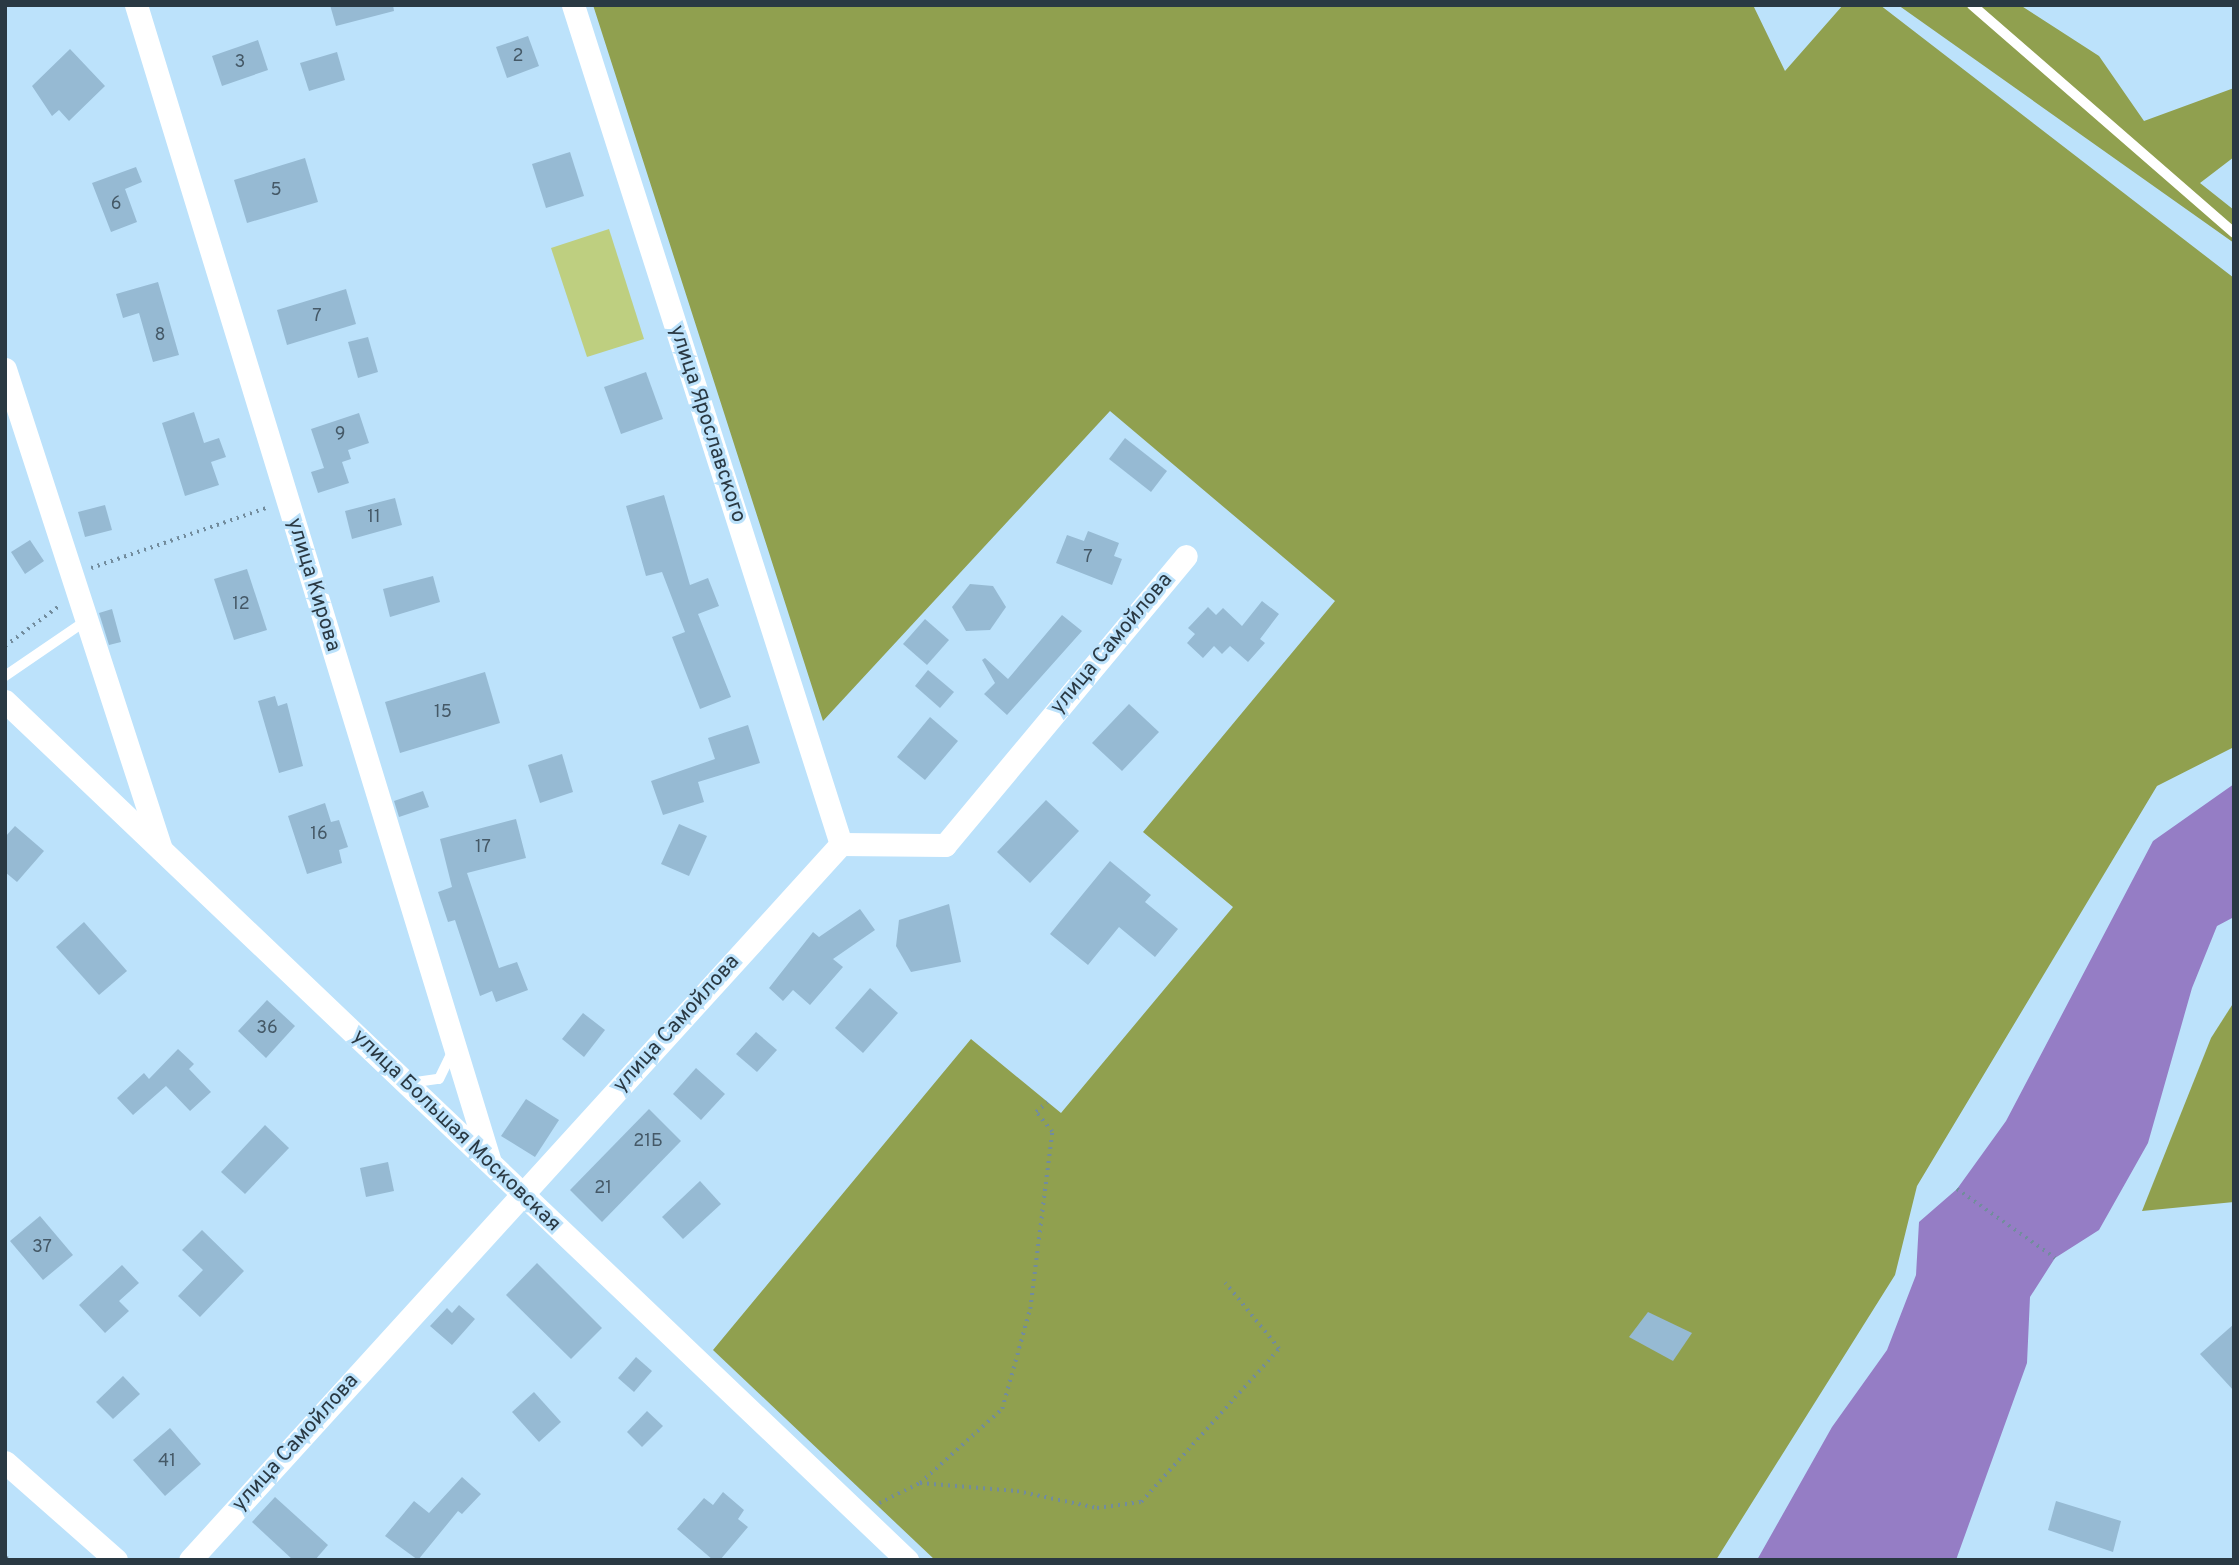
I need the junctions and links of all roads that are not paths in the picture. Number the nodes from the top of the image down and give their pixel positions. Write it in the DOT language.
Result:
graph roads {
  1 [pos="136,5"];
  2 [pos="573,5"];
  3 [pos="1972,5"];
  4 [pos="2234,233"];
  5 [pos="5,369"];
  6 [pos="1186,556"];
  7 [pos="87,620"];
  8 [pos="5,676"];
  9 [pos="5,701"];
  10 [pos="841,844"];
  11 [pos="162,852"];
  12 [pos="453,1049"];
  13 [pos="406,1083"];
  14 [pos="491,1164"];
  15 [pos="522,1194"];
  16 [pos="5,1462"];
  17 [pos="116,1560"];
  18 [pos="191,1560"];
  19 [pos="907,1560"];
  1 -- 12 [label="street, улица Кирова"];
  2 -- 10 [label="street, улица Ярославского"];
  3 -- 4 [label="lane"];
  5 -- 7 [label="street"];
  6 -- 10 [label="street, улица Самойлова"];
  7 -- 8 [label="lane"];
  7 -- 11 [label="street"];
  9 -- 11 [label="street, улица Большая Московская"];
  10 -- 15 [label="street, улица Самойлова"];
  11 -- 13 [label="street, улица Большая Московская"];
  12 -- 13 [label="lane"];
  12 -- 14 [label="street, улица Кирова"];
  13 -- 14 [label="street, улица Большая Московская"];
  14 -- 15 [label="street, улица Большая Московская"];
  15 -- 18 [label="street, улица Самойлова"];
  15 -- 19 [label="street, улица Большая Московская"];
  16 -- 17 [label="street"];
}
